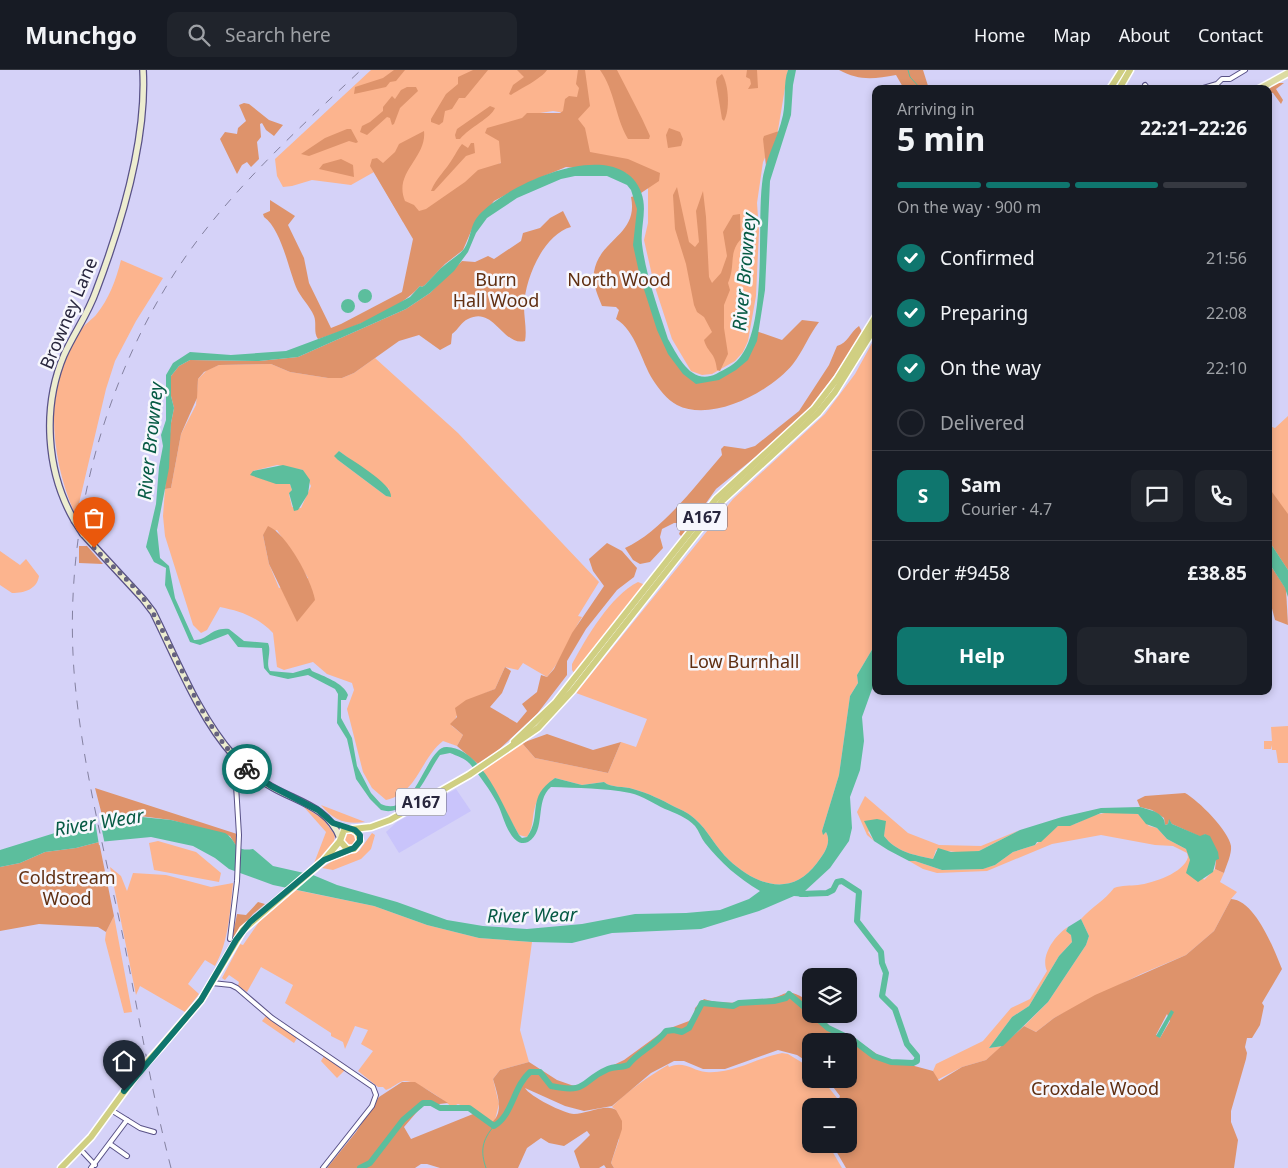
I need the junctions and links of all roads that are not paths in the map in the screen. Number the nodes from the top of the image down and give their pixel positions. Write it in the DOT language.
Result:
graph roads {
  1 [pos="143,70"];
  2 [pos="1122,70"];
  3 [pos="1130,70"];
  4 [pos="1245,70"];
  5 [pos="1288,73"];
  6 [pos="1113,85"];
  7 [pos="1121,85"];
  8 [pos="1212,85"];
  9 [pos="1266,85"];
  10 [pos="872,322"];
  11 [pos="872,332"];
  12 [pos="504,752"];
  13 [pos="246,768"];
  14 [pos="333,823"];
  15 [pos="371,827"];
  16 [pos="351,829"];
  17 [pos="360,837"];
  18 [pos="340,839"];
  19 [pos="351,849"];
  20 [pos="324,860"];
  21 [pos="230,939"];
  22 [pos="212,983"];
  23 [pos="111,1110"];
  24 [pos="128,1120"];
  25 [pos="154,1132"];
  26 [pos="110,1144"];
  27 [pos="80,1149"];
  28 [pos="127,1156"];
  29 [pos="93,1166"];
  30 [pos="61,1168"];
  31 [pos="323,1168"];
  1 -- 13 [label="main road, Browney Lane, bridge"];
  2 -- 6 [label="highway"];
  3 -- 7 [label="highway"];
  4 -- 8 [label="street"];
  5 -- 9 [label="main road"];
  10 -- 12 [label="highway, A167"];
  11 -- 12 [label="highway, A167"];
  12 -- 15 [label="highway, A167"];
  13 -- 14 [label="main road, Browney Lane"];
  13 -- 21 [label="street"];
  14 -- 16 [label="main road"];
  14 -- 18 [label="main road"];
  15 -- 16 [label="highway, A167"];
  15 -- 17 [label="highway, A167"];
  16 -- 17 [label="highway"];
  16 -- 18 [label="highway"];
  17 -- 19 [label="highway, A167"];
  18 -- 19 [label="highway"];
  18 -- 20 [label="highway"];
  19 -- 20 [label="highway"];
  20 -- 22 [label="highway"];
  22 -- 23 [label="highway, bridge"];
  22 -- 31 [label="street"];
  23 -- 24 [label="street"];
  23 -- 27 [label="highway"];
  24 -- 25 [label="street"];
  24 -- 26 [label="street"];
  26 -- 28 [label="street"];
  26 -- 29 [label="street"];
  27 -- 29 [label="street"];
  27 -- 30 [label="highway"];
}
